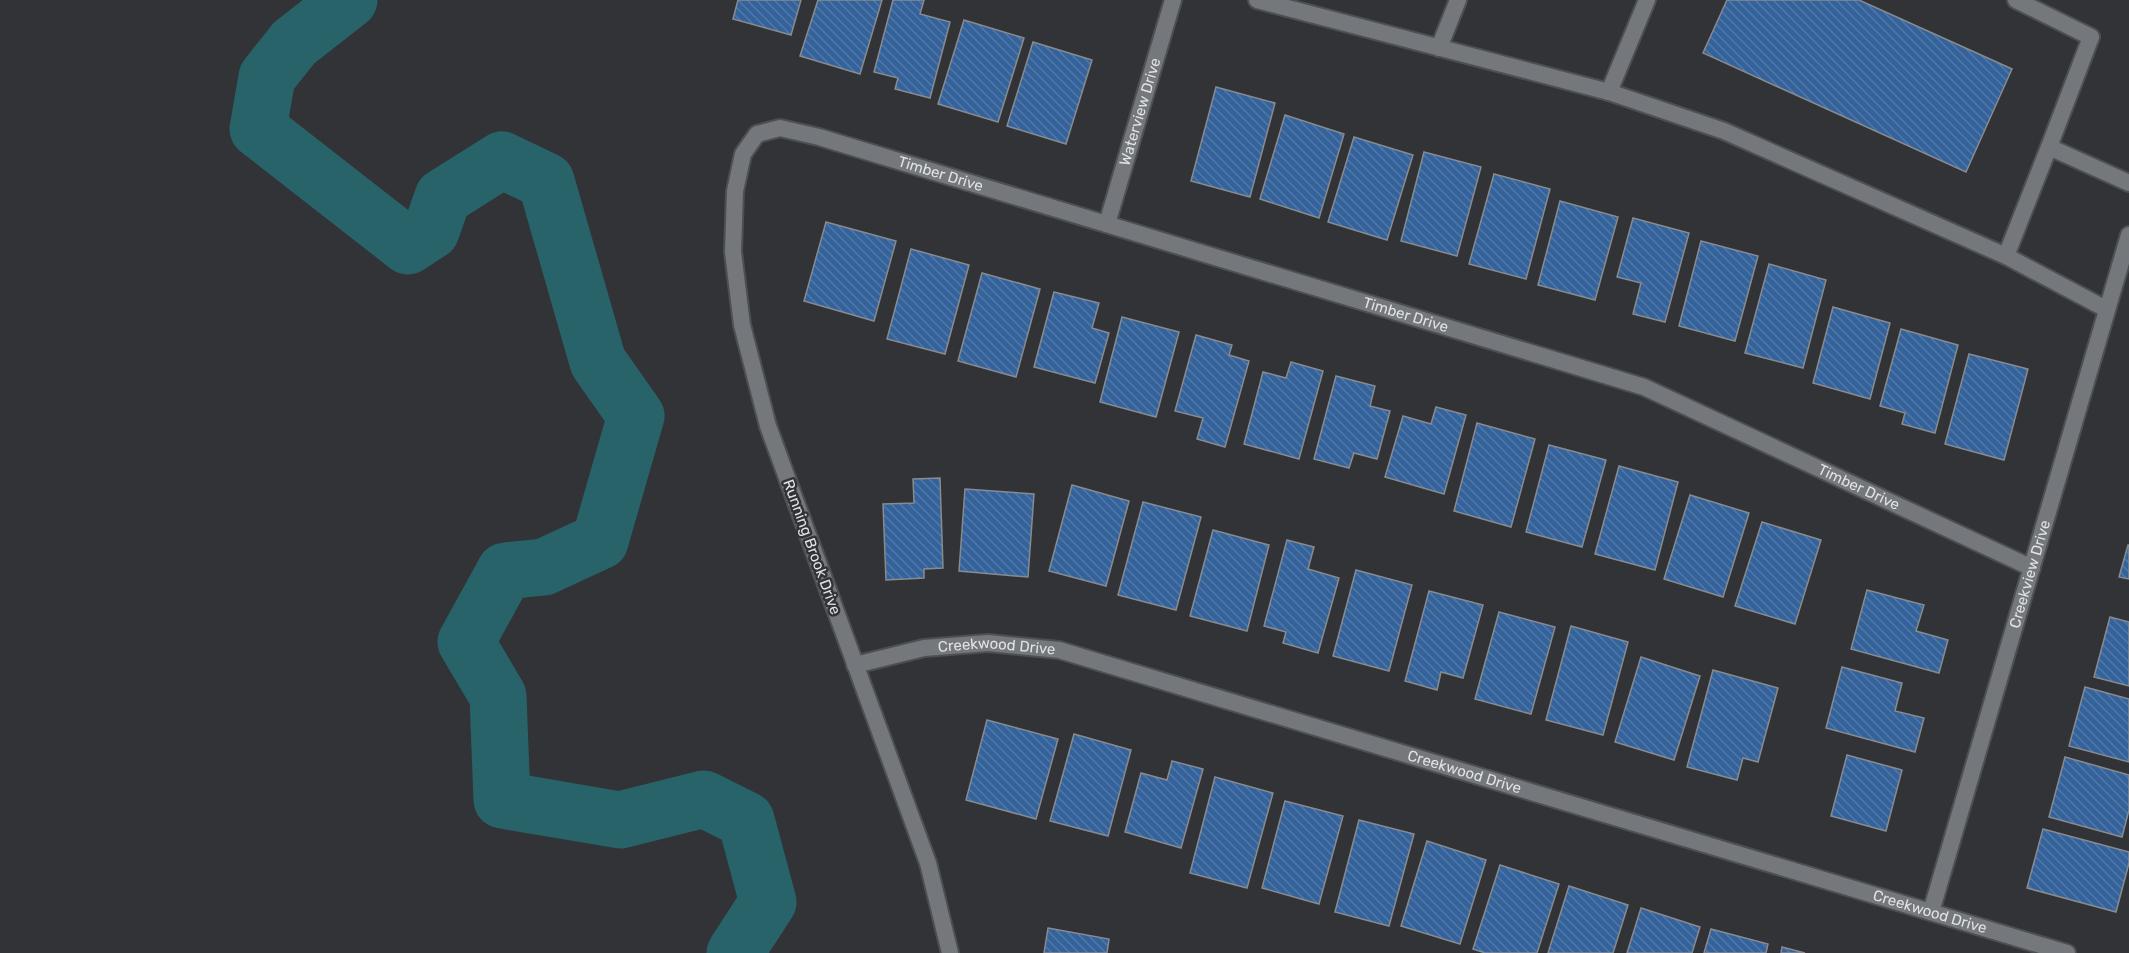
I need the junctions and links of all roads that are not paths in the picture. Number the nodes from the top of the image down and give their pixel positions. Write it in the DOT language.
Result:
graph roads {
  1 [pos="1173,0"];
  2 [pos="1458,0"];
  3 [pos="1647,0"];
  4 [pos="2016,0"];
  5 [pos="1266,1"];
  6 [pos="1439,48"];
  7 [pos="1609,92"];
  8 [pos="757,134"];
  9 [pos="2049,147"];
  10 [pos="2129,183"];
  11 [pos="1107,224"];
  12 [pos="2129,235"];
  13 [pos="2006,256"];
  14 [pos="2106,309"];
  15 [pos="2032,568"];
  16 [pos="855,665"];
  17 [pos="1931,912"];
  18 [pos="950,953"];
  19 [pos="2067,953"];
  1 -- 11 [label="street, Waterview Drive"];
  2 -- 6 [label="street"];
  3 -- 7 [label="street"];
  4 -- 9 [label="street"];
  5 -- 6 [label="street"];
  6 -- 7 [label="street"];
  7 -- 13 [label="street"];
  8 -- 11 [label="street, Timber Drive"];
  8 -- 16 [label="street, Running Brook Drive"];
  9 -- 10 [label="street"];
  9 -- 13 [label="street"];
  11 -- 15 [label="street, Timber Drive"];
  12 -- 14 [label="street, Creekview Drive"];
  13 -- 14 [label="street"];
  14 -- 15 [label="street, Creekview Drive"];
  15 -- 17 [label="street, Creekview Drive"];
  16 -- 17 [label="street, Creekwood Drive"];
  16 -- 18 [label="street, Running Brook Drive"];
  17 -- 19 [label="street, Creekwood Drive"];
}
